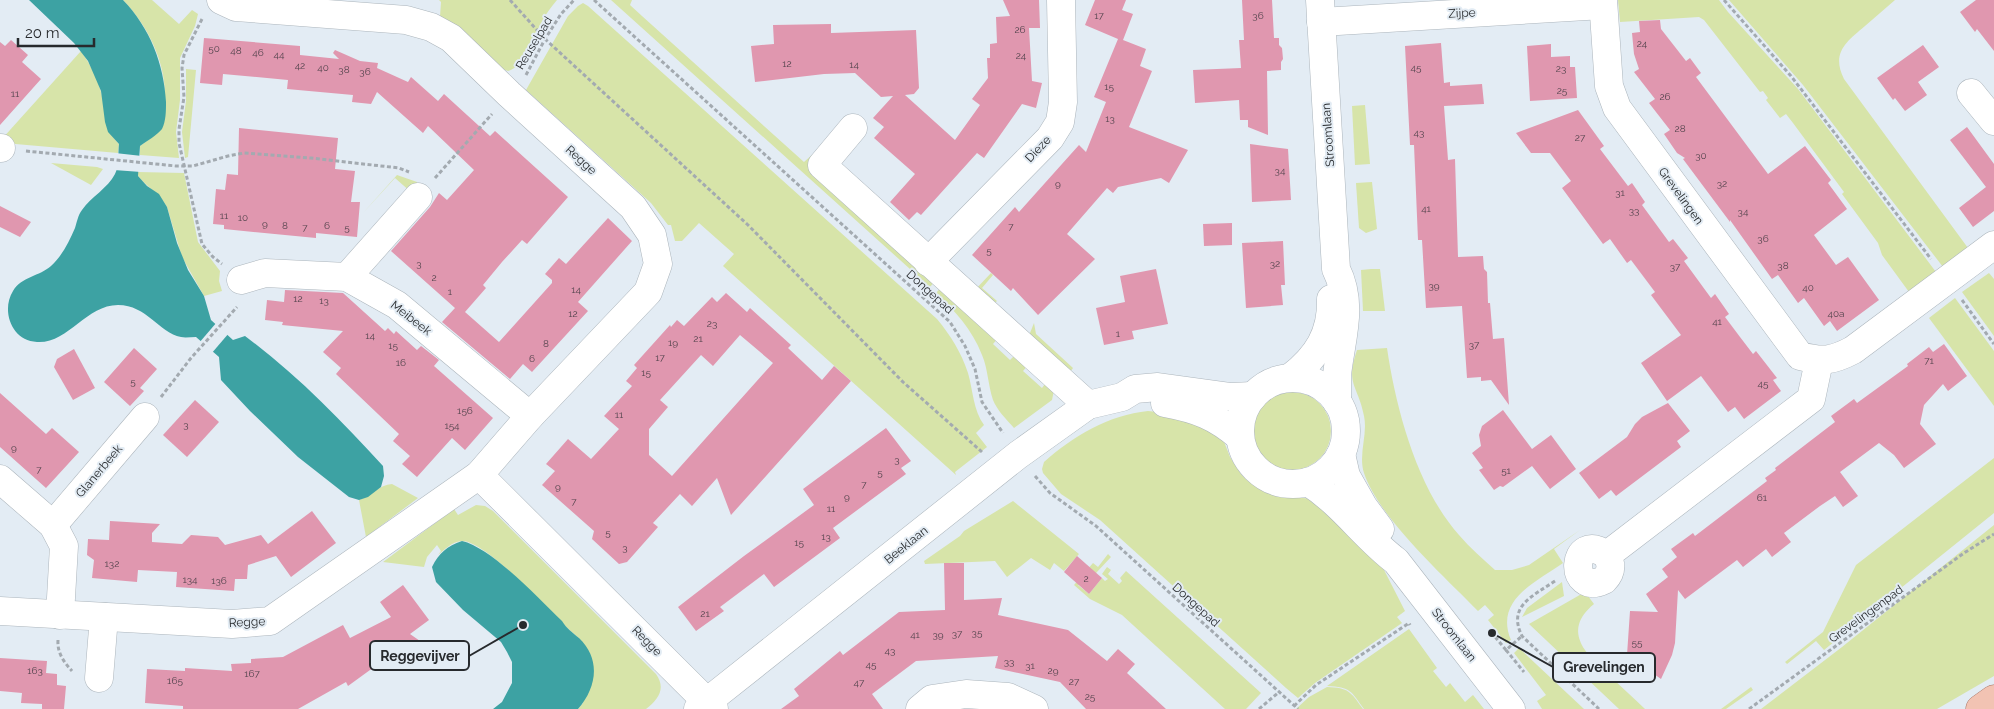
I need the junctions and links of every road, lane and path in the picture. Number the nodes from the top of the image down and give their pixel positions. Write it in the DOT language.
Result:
graph roads {
  1 [pos="510,0"];
  2 [pos="574,0"];
  3 [pos="594,0"];
  4 [pos="1061,0"];
  5 [pos="1724,0"];
  6 [pos="1603,2"];
  7 [pos="212,8"];
  8 [pos="1320,11"];
  9 [pos="545,39"];
  10 [pos="1971,93"];
  11 [pos="509,94"];
  12 [pos="1994,122"];
  13 [pos="853,128"];
  14 [pos="0,148"];
  15 [pos="186,166"];
  16 [pos="415,185"];
  17 [pos="1994,245"];
  18 [pos="928,262"];
  19 [pos="1336,269"];
  20 [pos="347,277"];
  21 [pos="241,280"];
  22 [pos="1947,280"];
  23 [pos="230,314"];
  24 [pos="1994,344"];
  25 [pos="1819,361"];
  26 [pos="1291,377"];
  27 [pos="1253,396"];
  28 [pos="1122,397"];
  29 [pos="1337,402"];
  30 [pos="1088,405"];
  31 [pos="530,416"];
  32 [pos="145,417"];
  33 [pos="1240,437"];
  34 [pos="1341,454"];
  35 [pos="1009,462"];
  36 [pos="479,475"];
  37 [pos="0,479"];
  38 [pos="1308,482"];
  39 [pos="53,525"];
  40 [pos="1994,534"];
  41 [pos="1396,561"];
  42 [pos="1577,565"];
  43 [pos="0,612"];
  44 [pos="60,615"];
  45 [pos="104,617"];
  46 [pos="1414,630"];
  47 [pos="1491,632"];
  48 [pos="1522,636"];
  49 [pos="1506,650"];
  50 [pos="1524,672"];
  51 [pos="100,678"];
  52 [pos="1279,692"];
  53 [pos="1994,699"];
  54 [pos="1294,706"];
  55 [pos="707,707"];
  56 [pos="920,709"];
  57 [pos="1034,709"];
  58 [pos="1259,709"];
  59 [pos="1298,709"];
  60 [pos="1511,709"];
  61 [pos="1599,709"];
  62 [pos="1749,709"];
  63 [pos="1980,709"];
  1 -- 9 [label="path"];
  2 -- 9 [label="path, Reuselpad"];
  3 -- 35 [label="path, Dongepad"];
  4 -- 18 [label="street, Dieze"];
  5 -- 22 [label="path"];
  6 -- 8 [label="street, Zijpe"];
  6 -- 25 [label="street, Grevelingen"];
  7 -- 11 [label="street, Regge"];
  7 -- 15 [label="path"];
  8 -- 19 [label="street, Stroomlaan"];
  9 -- 11 [label="path, Reuselpad"];
  9 -- 35 [label="path"];
  10 -- 12 [label="street"];
  11 -- 16 [label="path, Reuselpad"];
  11 -- 31 [label="street, Regge"];
  13 -- 18 [label="street"];
  14 -- 15 [label="path"];
  15 -- 16 [label="path"];
  15 -- 21 [label="path"];
  16 -- 20 [label="street"];
  17 -- 22 [label="street"];
  18 -- 30 [label="street"];
  19 -- 26 [label="street, Stroomlaan"];
  19 -- 29 [label="street, Stroomlaan"];
  20 -- 21 [label="street, Meibeek"];
  20 -- 31 [label="street, Meibeek"];
  22 -- 24 [label="path"];
  22 -- 25 [label="street"];
  23 -- 32 [label="path"];
  25 -- 42 [label="street"];
  26 -- 27 [label="street"];
  26 -- 29 [label="street"];
  27 -- 28 [label="street, Beeklaan"];
  27 -- 33 [label="street"];
  28 -- 30 [label="street, Beeklaan"];
  28 -- 33 [label="street, Beeklaan"];
  29 -- 34 [label="street"];
  30 -- 35 [label="street, Beeklaan"];
  31 -- 36 [label="street, Regge"];
  32 -- 39 [label="street, Glanerbeek"];
  33 -- 38 [label="street"];
  34 -- 38 [label="street"];
  34 -- 41 [label="street, Stroomlaan"];
  35 -- 52 [label="path, Dongepad"];
  35 -- 55 [label="street, Beeklaan"];
  36 -- 45 [label="street, Regge"];
  36 -- 55 [label="street, Regge"];
  37 -- 39 [label="street"];
  38 -- 41 [label="street, Stroomlaan"];
  39 -- 44 [label="street"];
  40 -- 62 [label="path, Grevelingenpad"];
  41 -- 60 [label="street, Stroomlaan"];
  42 -- 48 [label="path"];
  43 -- 44 [label="street, Regge"];
  44 -- 45 [label="street, Regge"];
  45 -- 51 [label="street"];
  46 -- 54 [label="path"];
  47 -- 49 [label="path"];
  48 -- 49 [label="path"];
  48 -- 61 [label="path"];
  49 -- 50 [label="path"];
  52 -- 54 [label="path, Dongepad"];
  52 -- 58 [label="path"];
  53 -- 63 [label="main road"];
  54 -- 59 [label="path, Dongepad"];
  56 -- 57 [label="street"];
}
